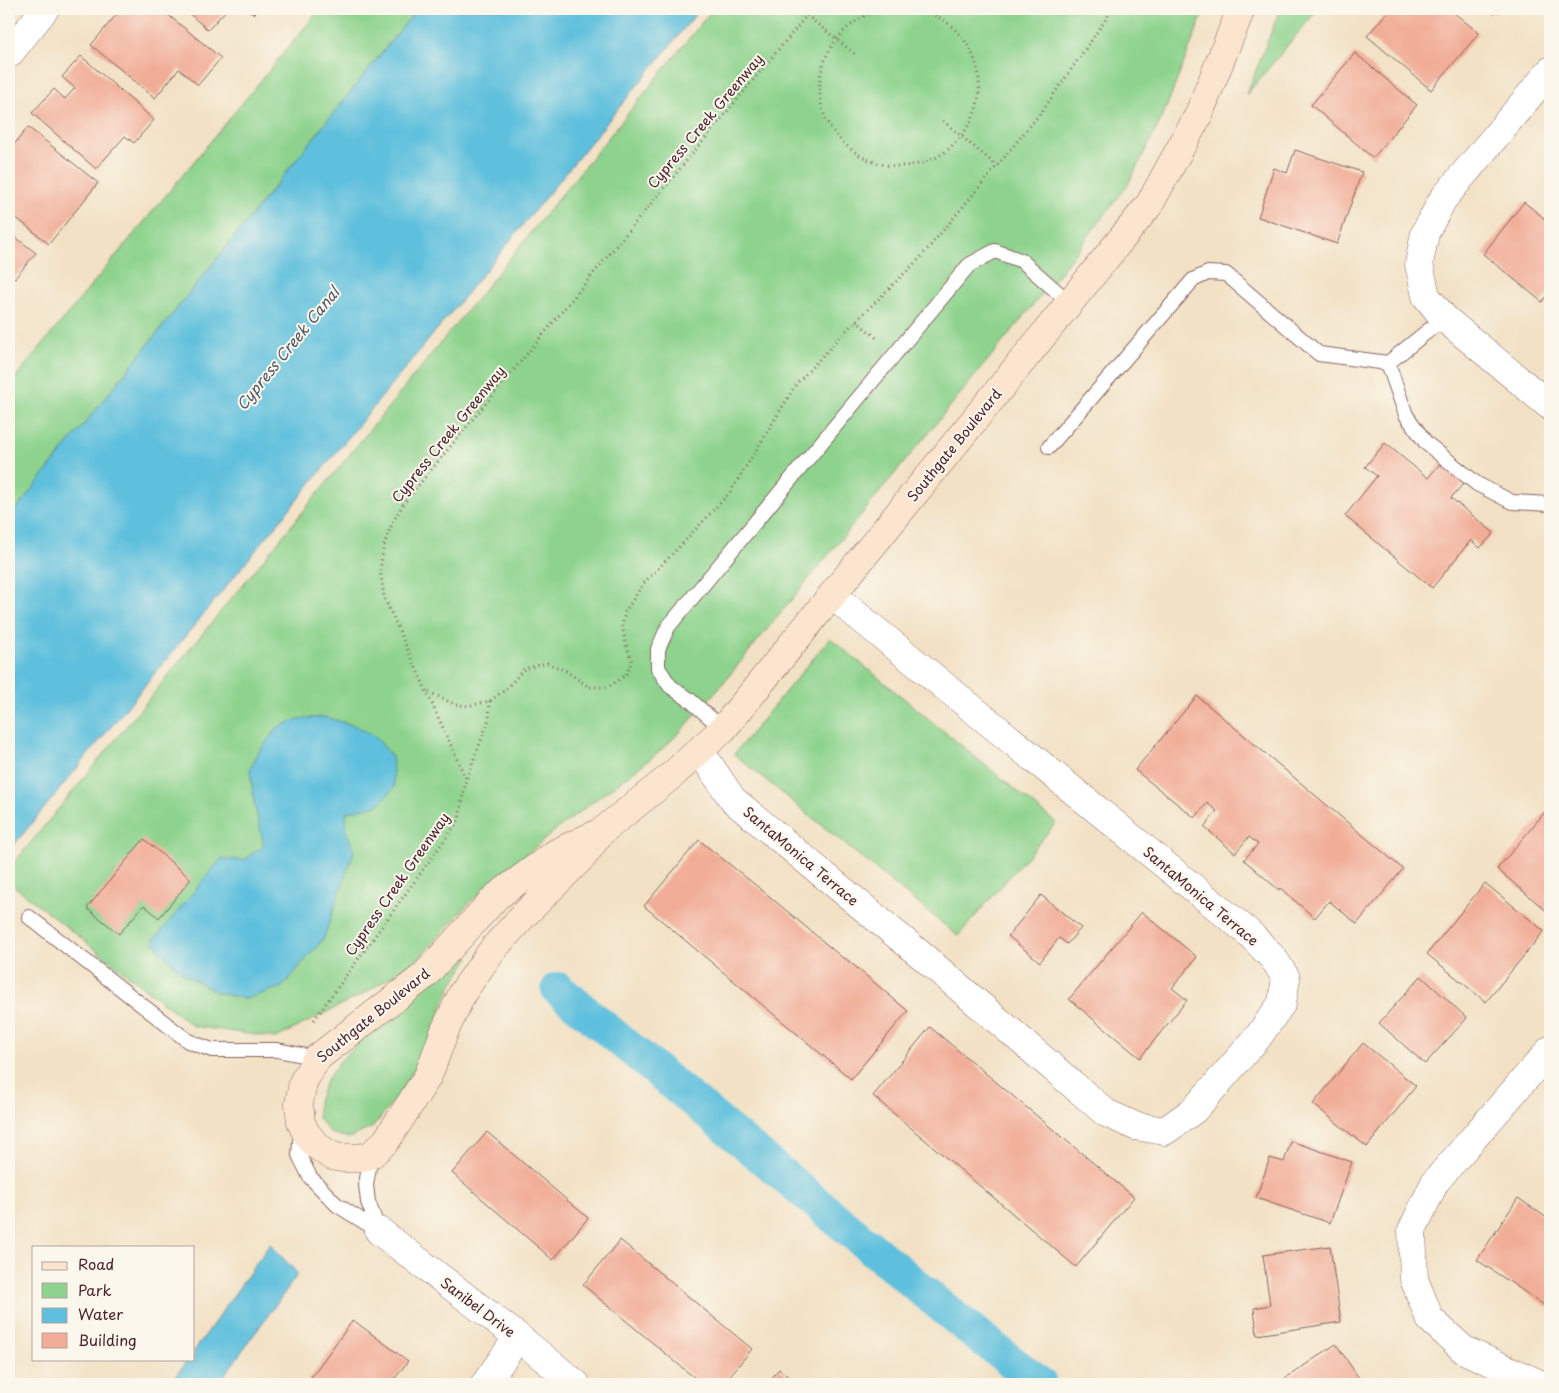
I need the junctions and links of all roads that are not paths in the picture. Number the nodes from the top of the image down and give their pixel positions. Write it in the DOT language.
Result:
graph roads {
  1 [pos="45,9"];
  2 [pos="1241,9"];
  3 [pos="9,54"];
  4 [pos="1550,71"];
  5 [pos="1070,303"];
  6 [pos="1444,318"];
  7 [pos="1388,363"];
  8 [pos="1550,406"];
  9 [pos="1049,447"];
  10 [pos="1550,504"];
  11 [pos="832,595"];
  12 [pos="723,729"];
  13 [pos="700,751"];
  14 [pos="601,832"];
  15 [pos="28,917"];
  16 [pos="1550,1050"];
  17 [pos="317,1058"];
  18 [pos="301,1122"];
  19 [pos="371,1155"];
  20 [pos="379,1231"];
  21 [pos="518,1337"];
  22 [pos="485,1384"];
  23 [pos="576,1384"];
  24 [pos="1540,1384"];
  1 -- 3 [label="street"];
  2 -- 5 [label="street, Southgate Boulevard"];
  4 -- 6 [label="street"];
  5 -- 11 [label="street, Southgate Boulevard"];
  5 -- 12 [label="lane"];
  6 -- 7 [label="lane"];
  6 -- 8 [label="street"];
  7 -- 9 [label="lane"];
  7 -- 10 [label="lane"];
  11 -- 12 [label="street, Southgate Boulevard"];
  11 -- 13 [label="street, SantaMonica Terrace"];
  12 -- 13 [label="street, Southgate Boulevard"];
  13 -- 14 [label="street, Southgate Boulevard"];
  14 -- 17 [label="street, Southgate Boulevard"];
  14 -- 19 [label="street, Southgate Boulevard"];
  15 -- 17 [label="lane"];
  16 -- 24 [label="street"];
  17 -- 18 [label="street, Southgate Boulevard"];
  18 -- 19 [label="street"];
  18 -- 20 [label="lane, Sanibel Drive"];
  19 -- 20 [label="lane"];
  20 -- 21 [label="street, Sanibel Drive"];
  21 -- 22 [label="street"];
  21 -- 23 [label="street, Sanibel Drive"];
}
